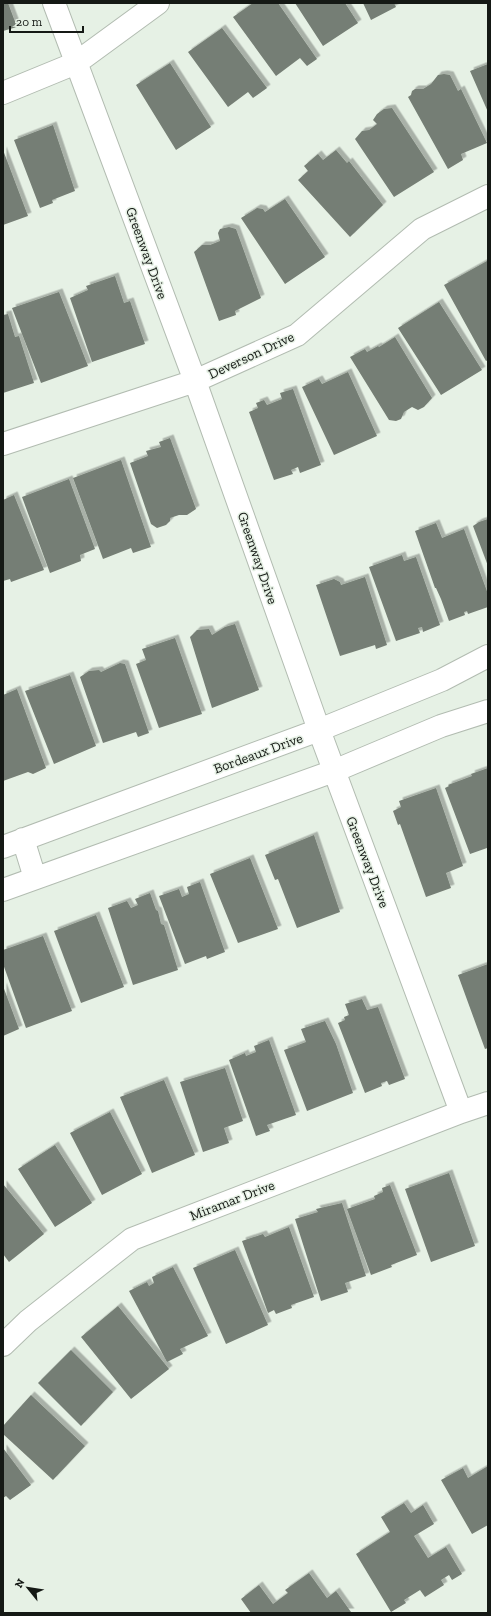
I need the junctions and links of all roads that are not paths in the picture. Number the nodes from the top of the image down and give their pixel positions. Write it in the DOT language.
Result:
graph roads {
  1 [pos="54,3"];
  2 [pos="158,3"];
  3 [pos="76,63"];
  4 [pos="3,93"];
  5 [pos="488,196"];
  6 [pos="195,381"];
  7 [pos="3,444"];
  8 [pos="488,656"];
  9 [pos="488,711"];
  10 [pos="319,730"];
  11 [pos="334,771"];
  12 [pos="13,843"];
  13 [pos="35,878"];
  14 [pos="3,890"];
  15 [pos="488,1103"];
  16 [pos="461,1112"];
  17 [pos="3,1345"];
  1 -- 3 [label="street, Greenway Drive"];
  2 -- 3 [label="street"];
  3 -- 4 [label="street"];
  3 -- 6 [label="street, Greenway Drive"];
  5 -- 6 [label="street, Deverson Drive"];
  6 -- 7 [label="street, Deverson Drive"];
  6 -- 10 [label="street, Greenway Drive"];
  8 -- 10 [label="street, Bordeaux Drive"];
  9 -- 11 [label="street"];
  10 -- 11 [label="street, Greenway Drive"];
  10 -- 12 [label="street, Bordeaux Drive"];
  11 -- 13 [label="street"];
  11 -- 16 [label="street, Greenway Drive"];
  12 -- 13 [label="street, Bordeaux Drive"];
  13 -- 14 [label="street"];
  15 -- 16 [label="street, Miramar Drive"];
  16 -- 17 [label="street, Miramar Drive"];
}
